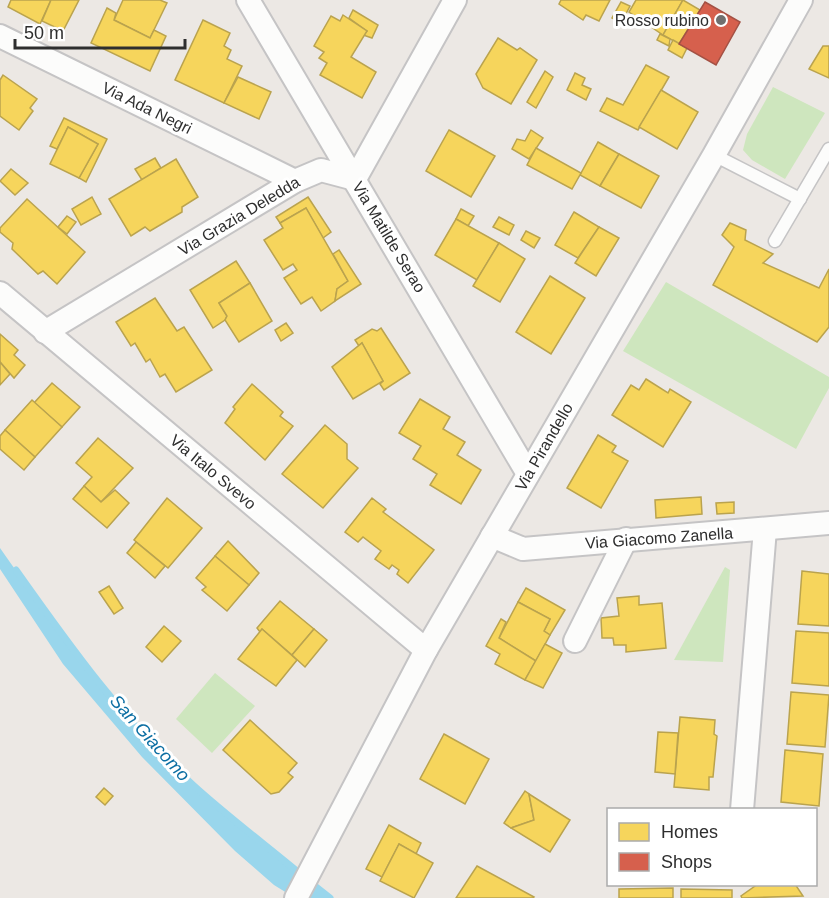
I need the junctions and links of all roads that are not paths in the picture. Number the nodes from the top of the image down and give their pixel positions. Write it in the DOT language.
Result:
graph roads {
  1 [pos="248,0"];
  2 [pos="455,0"];
  3 [pos="801,0"];
  4 [pos="0,36"];
  5 [pos="829,149"];
  6 [pos="714,155"];
  7 [pos="355,179"];
  8 [pos="295,181"];
  9 [pos="800,199"];
  10 [pos="775,241"];
  11 [pos="0,293"];
  12 [pos="45,332"];
  13 [pos="528,474"];
  14 [pos="829,523"];
  15 [pos="765,529"];
  16 [pos="492,536"];
  17 [pos="626,539"];
  18 [pos="575,640"];
  19 [pos="426,650"];
  20 [pos="742,808"];
  21 [pos="298,895"];
  1 -- 7 [label="street, Via Matilde Serao"];
  2 -- 7 [label="street"];
  3 -- 6 [label="street, Via Pirandello"];
  4 -- 8 [label="street, Via Ada Negri"];
  5 -- 9 [label="lane"];
  6 -- 9 [label="lane"];
  6 -- 13 [label="street, Via Pirandello"];
  7 -- 8 [label="street, Via Grazia Deledda"];
  7 -- 13 [label="street, Via Matilde Serao"];
  8 -- 12 [label="street, Via Grazia Deledda"];
  9 -- 10 [label="lane"];
  11 -- 12 [label="street, Via Italo Svevo"];
  12 -- 19 [label="street, Via Italo Svevo"];
  13 -- 16 [label="street, Via Pirandello"];
  14 -- 15 [label="street, Via Giacomo Zanella"];
  15 -- 17 [label="street, Via Giacomo Zanella"];
  15 -- 20 [label="street"];
  16 -- 17 [label="street, Via Giacomo Zanella"];
  16 -- 19 [label="street, Via Pirandello"];
  17 -- 18 [label="street"];
  19 -- 21 [label="street, Via Pirandello"];
}
